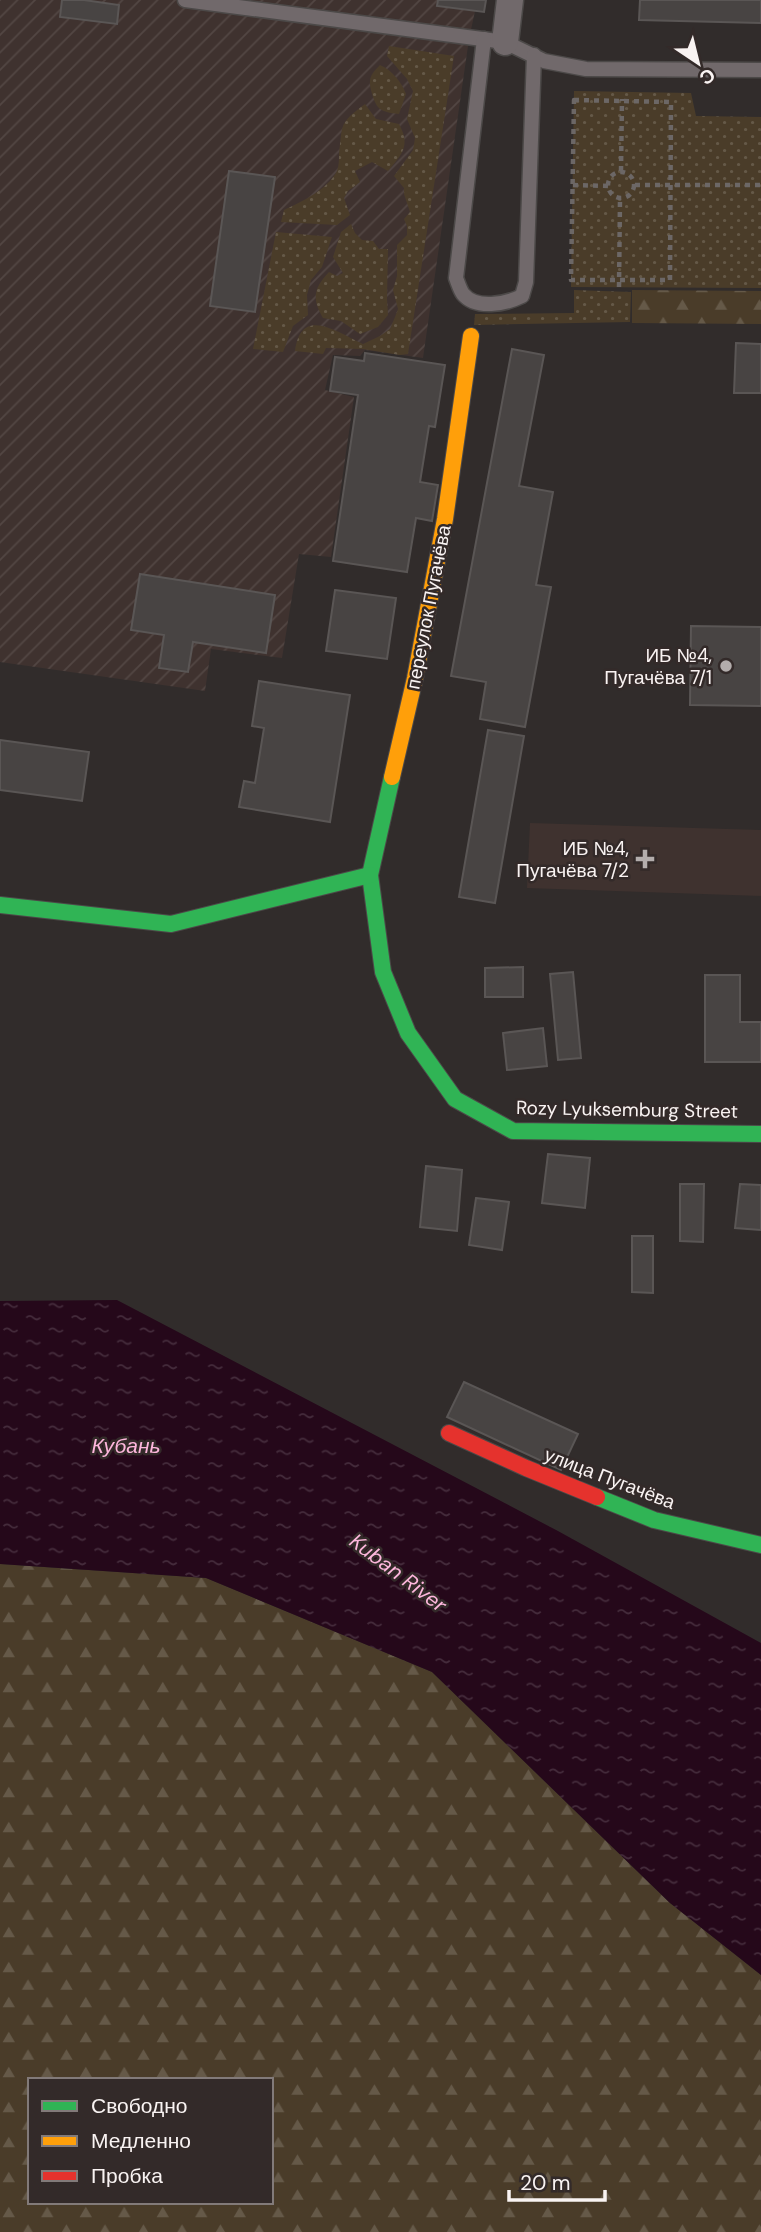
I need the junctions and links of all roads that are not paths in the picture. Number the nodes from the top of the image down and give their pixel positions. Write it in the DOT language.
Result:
graph roads {
  1 [pos="185,0"];
  2 [pos="510,0"];
  3 [pos="494,40"];
  4 [pos="534,55"];
  5 [pos="761,70"];
  6 [pos="471,336"];
  7 [pos="370,875"];
  8 [pos="0,905"];
  9 [pos="408,1033"];
  10 [pos="761,1134"];
  11 [pos="449,1433"];
  12 [pos="761,1545"];
  1 -- 3 [label="lane"];
  2 -- 3 [label="street"];
  3 -- 4 [label="lane"];
  3 -- 4 [label="lane"];
  4 -- 5 [label="lane"];
  6 -- 7 [label="street, переулок Пугачёва"];
  7 -- 8 [label="street"];
  7 -- 9 [label="street, переулок Пугачёва"];
  9 -- 10 [label="street, Rozy Lyuksemburg Street"];
  11 -- 12 [label="street, улица Пугачёва"];
}
